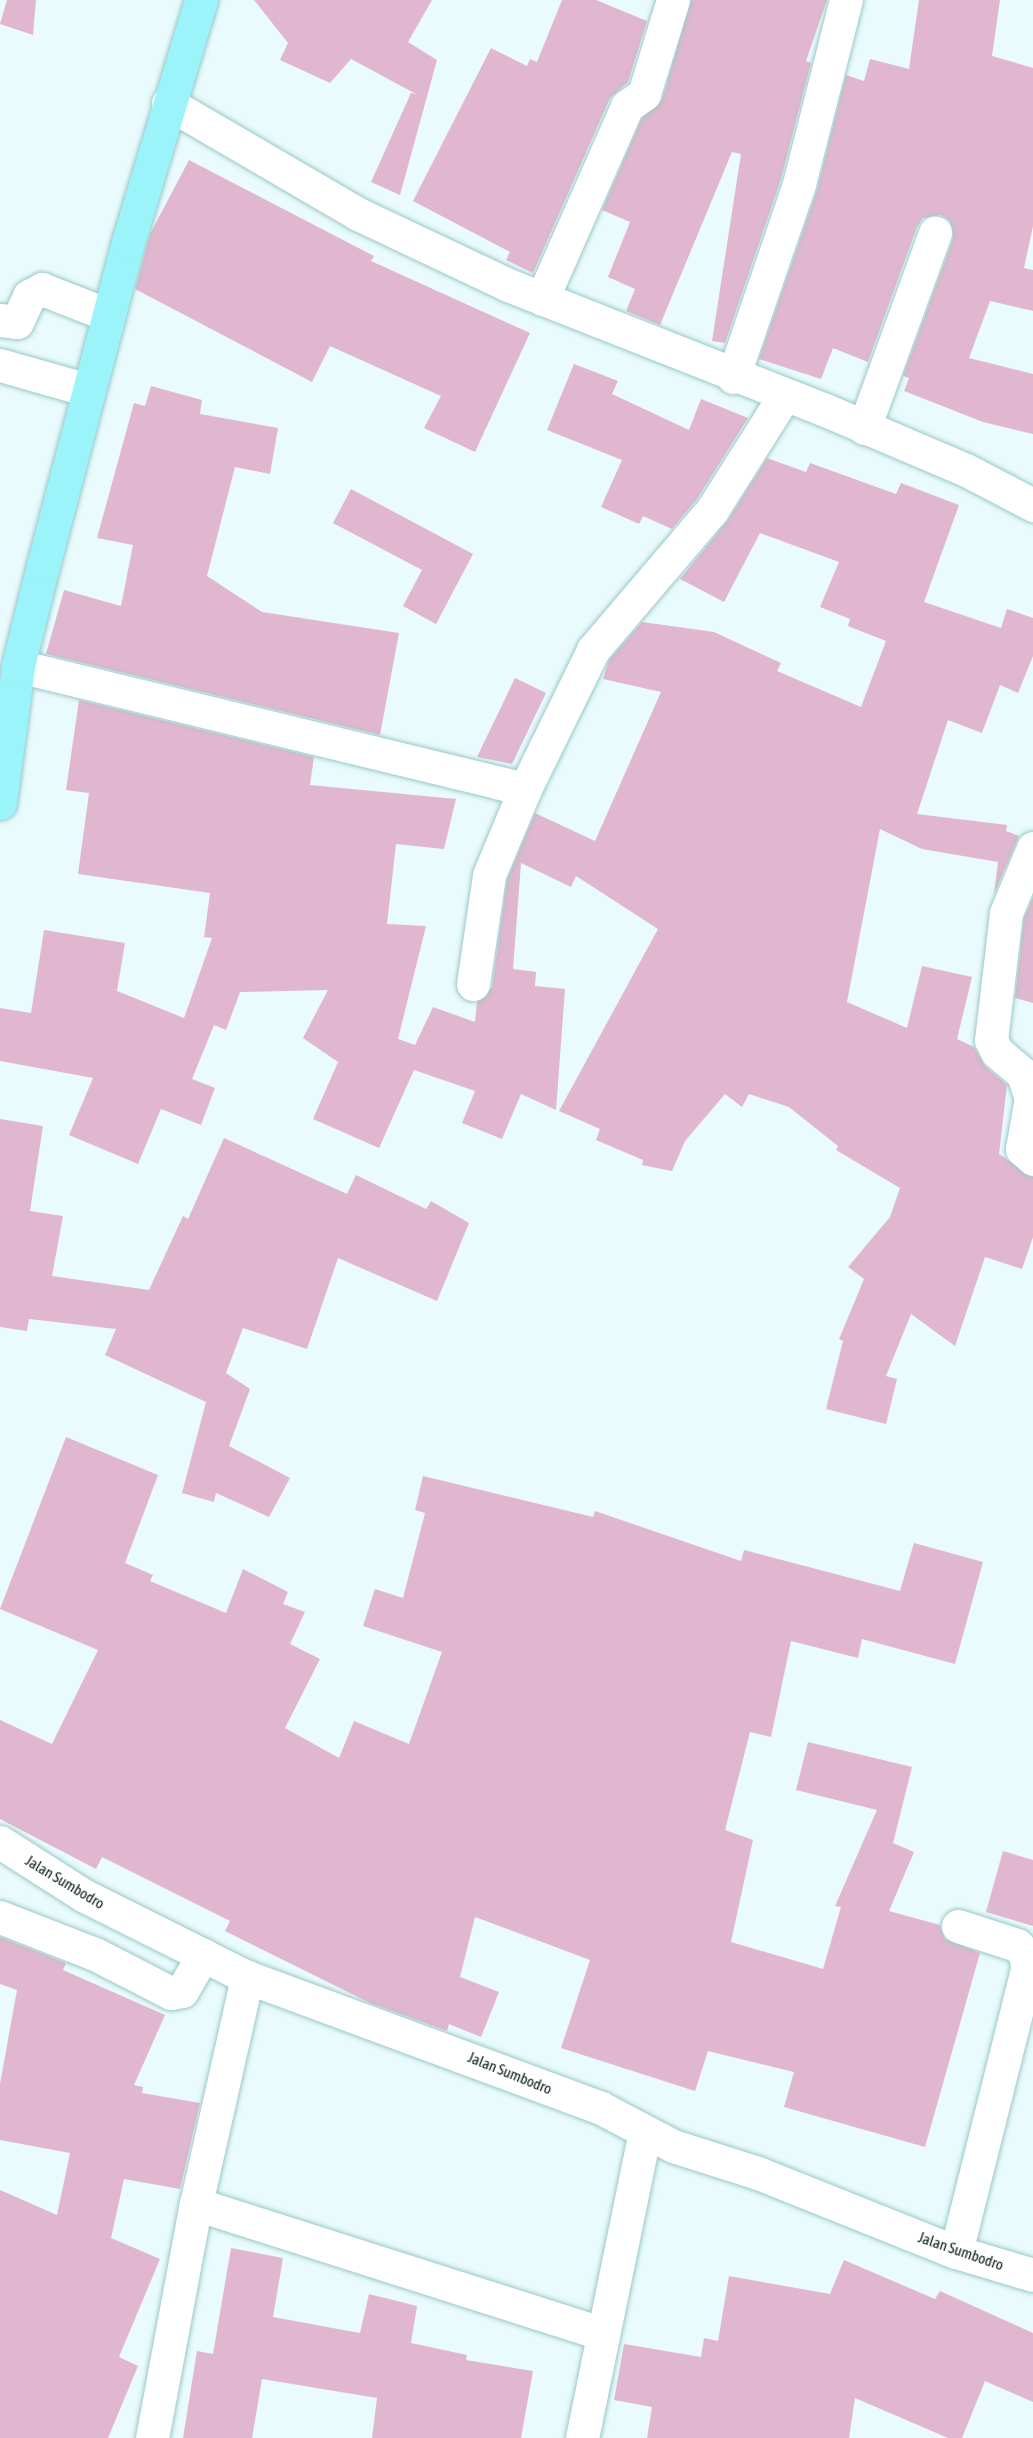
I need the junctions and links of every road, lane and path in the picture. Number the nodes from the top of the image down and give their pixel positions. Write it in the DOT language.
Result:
graph roads {
  1 [pos="201,0"];
  2 [pos="673,0"];
  3 [pos="846,0"];
  4 [pos="168,103"];
  5 [pos="935,233"];
  6 [pos="542,299"];
  7 [pos="108,315"];
  8 [pos="0,320"];
  9 [pos="0,365"];
  10 [pos="733,377"];
  11 [pos="88,390"];
  12 [pos="784,396"];
  13 [pos="864,428"];
  14 [pos="1033,505"];
  15 [pos="18,666"];
  16 [pos="1,782"];
  17 [pos="525,789"];
  18 [pos="1033,848"];
  19 [pos="473,984"];
  20 [pos="1033,1159"];
  21 [pos="0,1842"];
  22 [pos="0,1917"];
  23 [pos="958,1926"];
  24 [pos="203,1954"];
  25 [pos="247,1977"];
  26 [pos="645,2132"];
  27 [pos="196,2204"];
  28 [pos="956,2252"];
  29 [pos="1033,2275"];
  30 [pos="603,2334"];
  31 [pos="152,2438"];
  32 [pos="582,2438"];
  1 -- 4 [label="main road"];
  2 -- 6 [label="street"];
  3 -- 10 [label="street"];
  4 -- 6 [label="street"];
  4 -- 7 [label="main road"];
  5 -- 13 [label="street"];
  6 -- 10 [label="street"];
  7 -- 8 [label="street"];
  7 -- 11 [label="main road"];
  9 -- 11 [label="street"];
  10 -- 12 [label="street"];
  11 -- 15 [label="main road"];
  12 -- 13 [label="street"];
  12 -- 17 [label="street"];
  13 -- 14 [label="street"];
  15 -- 16 [label="main road"];
  15 -- 17 [label="street"];
  17 -- 19 [label="street"];
  18 -- 20 [label="street"];
  21 -- 24 [label="street, Jalan Sumbodro"];
  22 -- 24 [label="street"];
  23 -- 28 [label="street"];
  24 -- 25 [label="street, Jalan Sumbodro"];
  25 -- 26 [label="street, Jalan Sumbodro"];
  25 -- 27 [label="street"];
  26 -- 28 [label="street, Jalan Sumbodro"];
  26 -- 30 [label="street"];
  27 -- 30 [label="street"];
  27 -- 31 [label="street"];
  28 -- 29 [label="street, Jalan Sumbodro"];
  30 -- 32 [label="street"];
}
